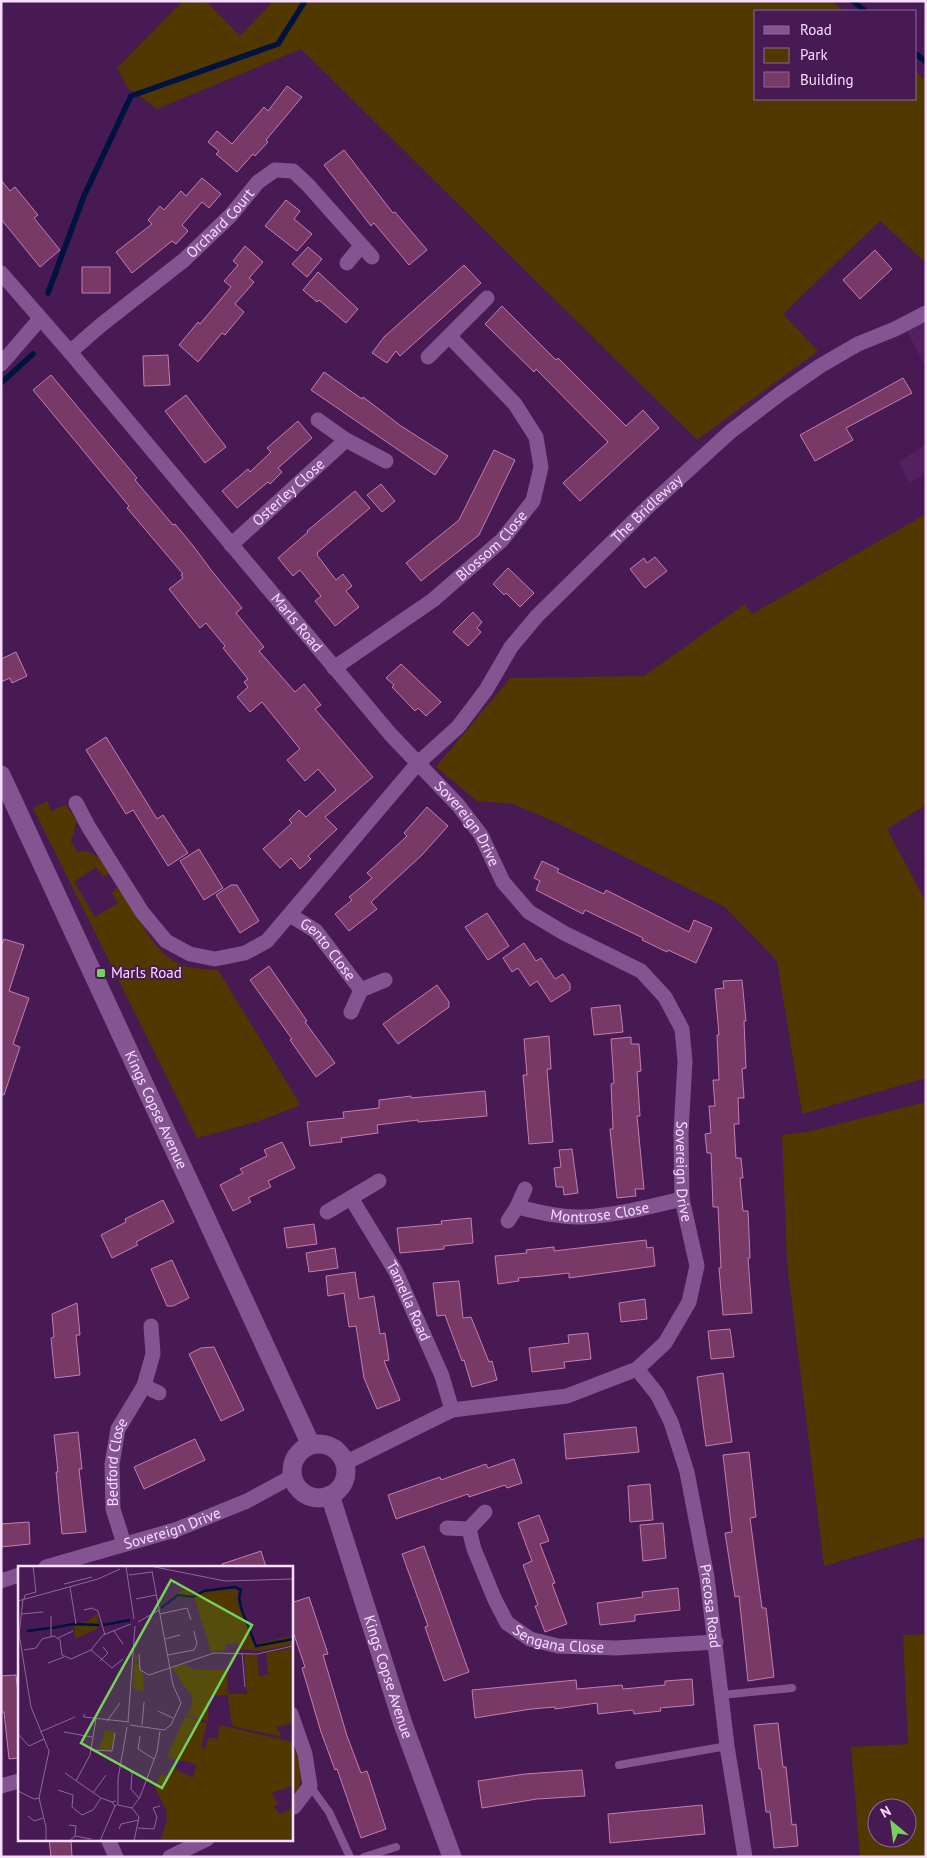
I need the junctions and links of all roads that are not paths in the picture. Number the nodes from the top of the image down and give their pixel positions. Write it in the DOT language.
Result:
graph roads {
  1 [pos="361,246"];
  2 [pos="372,257"];
  3 [pos="347,263"];
  4 [pos="1,274"];
  5 [pos="487,298"];
  6 [pos="926,313"];
  7 [pos="40,319"];
  8 [pos="450,337"];
  9 [pos="70,352"];
  10 [pos="428,357"];
  11 [pos="1,364"];
  12 [pos="318,420"];
  13 [pos="346,440"];
  14 [pos="386,461"];
  15 [pos="231,545"];
  16 [pos="334,668"];
  17 [pos="418,764"];
  18 [pos="1,775"];
  19 [pos="76,803"];
  20 [pos="290,915"];
  21 [pos="385,980"];
  22 [pos="362,990"];
  23 [pos="351,1012"];
  24 [pos="379,1181"];
  25 [pos="525,1189"];
  26 [pos="351,1198"];
  27 [pos="682,1199"];
  28 [pos="517,1208"];
  29 [pos="327,1212"];
  30 [pos="508,1221"];
  31 [pos="151,1326"];
  32 [pos="637,1369"];
  33 [pos="144,1386"];
  34 [pos="159,1393"];
  35 [pos="452,1410"];
  36 [pos="311,1445"];
  37 [pos="345,1463"];
  38 [pos="293,1476"];
  39 [pos="330,1495"];
  40 [pos="485,1512"];
  41 [pos="447,1528"];
  42 [pos="469,1529"];
  43 [pos="124,1544"];
  44 [pos="49,1566"];
  45 [pos="18,1575"];
  46 [pos="1,1581"];
  47 [pos="716,1642"];
  48 [pos="792,1688"];
  49 [pos="721,1695"];
  50 [pos="292,1717"];
  51 [pos="727,1746"];
  52 [pos="619,1765"];
  53 [pos="18,1781"];
  54 [pos="1,1786"];
  55 [pos="310,1786"];
  56 [pos="292,1808"];
  57 [pos="108,1840"];
  58 [pos="205,1840"];
  59 [pos="396,1847"];
  60 [pos="116,1857"];
  61 [pos="170,1857"];
  62 [pos="350,1857"];
  63 [pos="364,1857"];
  64 [pos="452,1857"];
  65 [pos="745,1857"];
  1 -- 2 [label="street, Orchard Court"];
  1 -- 3 [label="street"];
  1 -- 9 [label="street, Orchard Court"];
  4 -- 7 [label="street, Marls Road"];
  5 -- 8 [label="street"];
  6 -- 17 [label="street, The Bridleway"];
  7 -- 9 [label="street, Marls Road"];
  7 -- 11 [label="street"];
  8 -- 10 [label="street"];
  8 -- 16 [label="street, Blossom Close"];
  9 -- 15 [label="street, Marls Road"];
  12 -- 13 [label="street"];
  13 -- 14 [label="street"];
  13 -- 15 [label="street, Osterley Close"];
  15 -- 16 [label="street, Marls Road"];
  16 -- 17 [label="street, Marls Road"];
  17 -- 20 [label="street"];
  17 -- 27 [label="street, Sovereign Drive"];
  18 -- 36 [label="street, Kings Copse Avenue"];
  19 -- 20 [label="street"];
  20 -- 22 [label="street, Gento Close"];
  21 -- 22 [label="street, Gento Close"];
  22 -- 23 [label="street, Gento Close"];
  24 -- 26 [label="street"];
  25 -- 28 [label="street"];
  26 -- 29 [label="street"];
  26 -- 35 [label="street, Tamella Road"];
  27 -- 28 [label="street, Montrose Close"];
  27 -- 32 [label="street, Sovereign Drive"];
  28 -- 30 [label="street"];
  31 -- 33 [label="street, Bedford Close"];
  32 -- 35 [label="street, Sovereign Drive"];
  32 -- 47 [label="street, Precosa Road"];
  33 -- 34 [label="street"];
  33 -- 43 [label="street, Bedford Close"];
  35 -- 37 [label="street, Sovereign Drive"];
  36 -- 37 [label="street"];
  36 -- 38 [label="street"];
  37 -- 39 [label="street"];
  38 -- 39 [label="street"];
  38 -- 43 [label="street, Sovereign Drive"];
  39 -- 64 [label="street, Kings Copse Avenue"];
  40 -- 42 [label="street"];
  41 -- 42 [label="street"];
  42 -- 47 [label="street, Sengana Close"];
  43 -- 44 [label="street, Sovereign Drive"];
  45 -- 46 [label="street"];
  47 -- 49 [label="street, Precosa Road"];
  48 -- 49 [label="lane"];
  49 -- 51 [label="street, Precosa Road"];
  50 -- 55 [label="street"];
  51 -- 52 [label="lane"];
  51 -- 65 [label="street, Precosa Road"];
  53 -- 54 [label="street"];
  55 -- 56 [label="street"];
  55 -- 62 [label="lane"];
  57 -- 60 [label="street"];
  58 -- 61 [label="street"];
  59 -- 63 [label="lane"];
}
